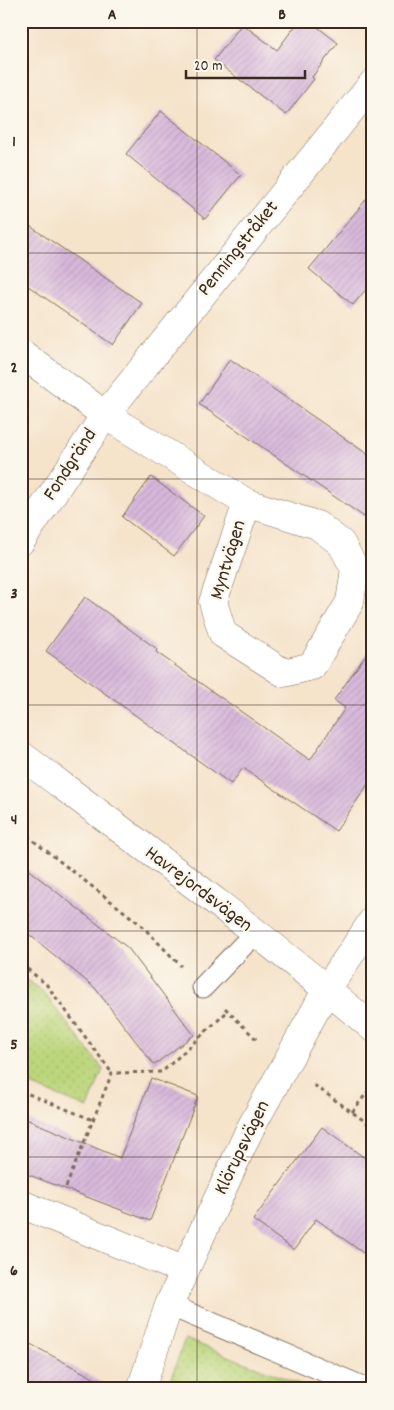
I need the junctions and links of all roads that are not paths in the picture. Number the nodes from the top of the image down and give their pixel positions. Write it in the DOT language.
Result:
graph roads {
  1 [pos="373,83"];
  2 [pos="21,353"];
  3 [pos="105,414"];
  4 [pos="247,503"];
  5 [pos="21,541"];
  6 [pos="21,755"];
  7 [pos="373,920"];
  8 [pos="255,933"];
  9 [pos="203,987"];
  10 [pos="327,989"];
  11 [pos="373,1028"];
  12 [pos="21,1204"];
  13 [pos="185,1271"];
  14 [pos="169,1305"];
  15 [pos="141,1389"];
  16 [pos="367,1389"];
  1 -- 3 [label="street, Penningstråket"];
  2 -- 3 [label="street, Myntvägen"];
  3 -- 4 [label="street, Myntvägen"];
  3 -- 5 [label="street, Fondgränd"];
  4 -- 4 [label="street, Myntvägen"];
  6 -- 8 [label="street, Havrejordsvägen"];
  7 -- 10 [label="street, Klörupsvägen"];
  8 -- 9 [label="lane"];
  8 -- 10 [label="street, Havrejordsvägen"];
  10 -- 11 [label="street, Havrejordsvägen"];
  10 -- 13 [label="street, Klörupsvägen"];
  12 -- 13 [label="street"];
  13 -- 14 [label="street, Klörupsvägen"];
  14 -- 15 [label="street, Klörupsvägen"];
  14 -- 16 [label="lane"];
}
